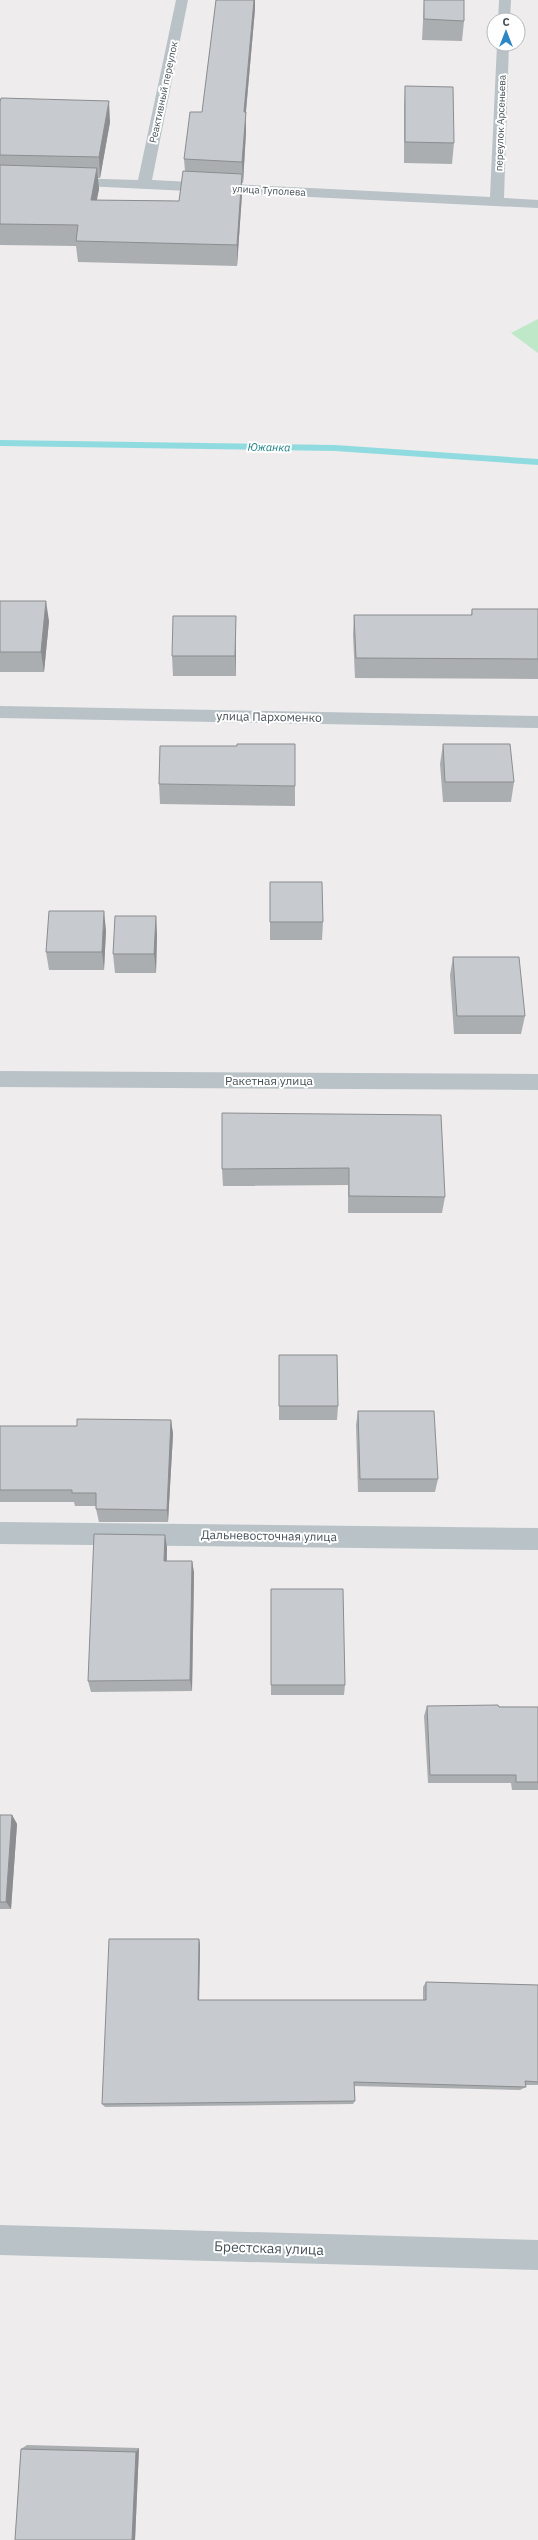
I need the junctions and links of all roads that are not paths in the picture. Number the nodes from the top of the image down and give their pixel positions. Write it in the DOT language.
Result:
graph roads {
  1 [pos="182,0"];
  2 [pos="505,0"];
  3 [pos="504,12"];
  4 [pos="503,52"];
  5 [pos="53,182"];
  6 [pos="144,184"];
  7 [pos="497,203"];
  8 [pos="538,204"];
  9 [pos="0,712"];
  10 [pos="538,722"];
  11 [pos="0,1079"];
  12 [pos="538,1082"];
  13 [pos="0,1534"];
  14 [pos="538,1539"];
  15 [pos="0,2240"];
  16 [pos="538,2255"];
  1 -- 6 [label="street, Реактивный переулок"];
  2 -- 3 [label="street"];
  4 -- 7 [label="street, переулок Арсеньева"];
  5 -- 6 [label="street, улица Туполева"];
  6 -- 7 [label="street, улица Туполева"];
  7 -- 8 [label="street, улица Туполева"];
  9 -- 10 [label="street, улица Пархоменко"];
  11 -- 12 [label="street, Ракетная улица"];
  13 -- 14 [label="street, Дальневосточная улица"];
  15 -- 16 [label="street, Брестская улица"];
}
